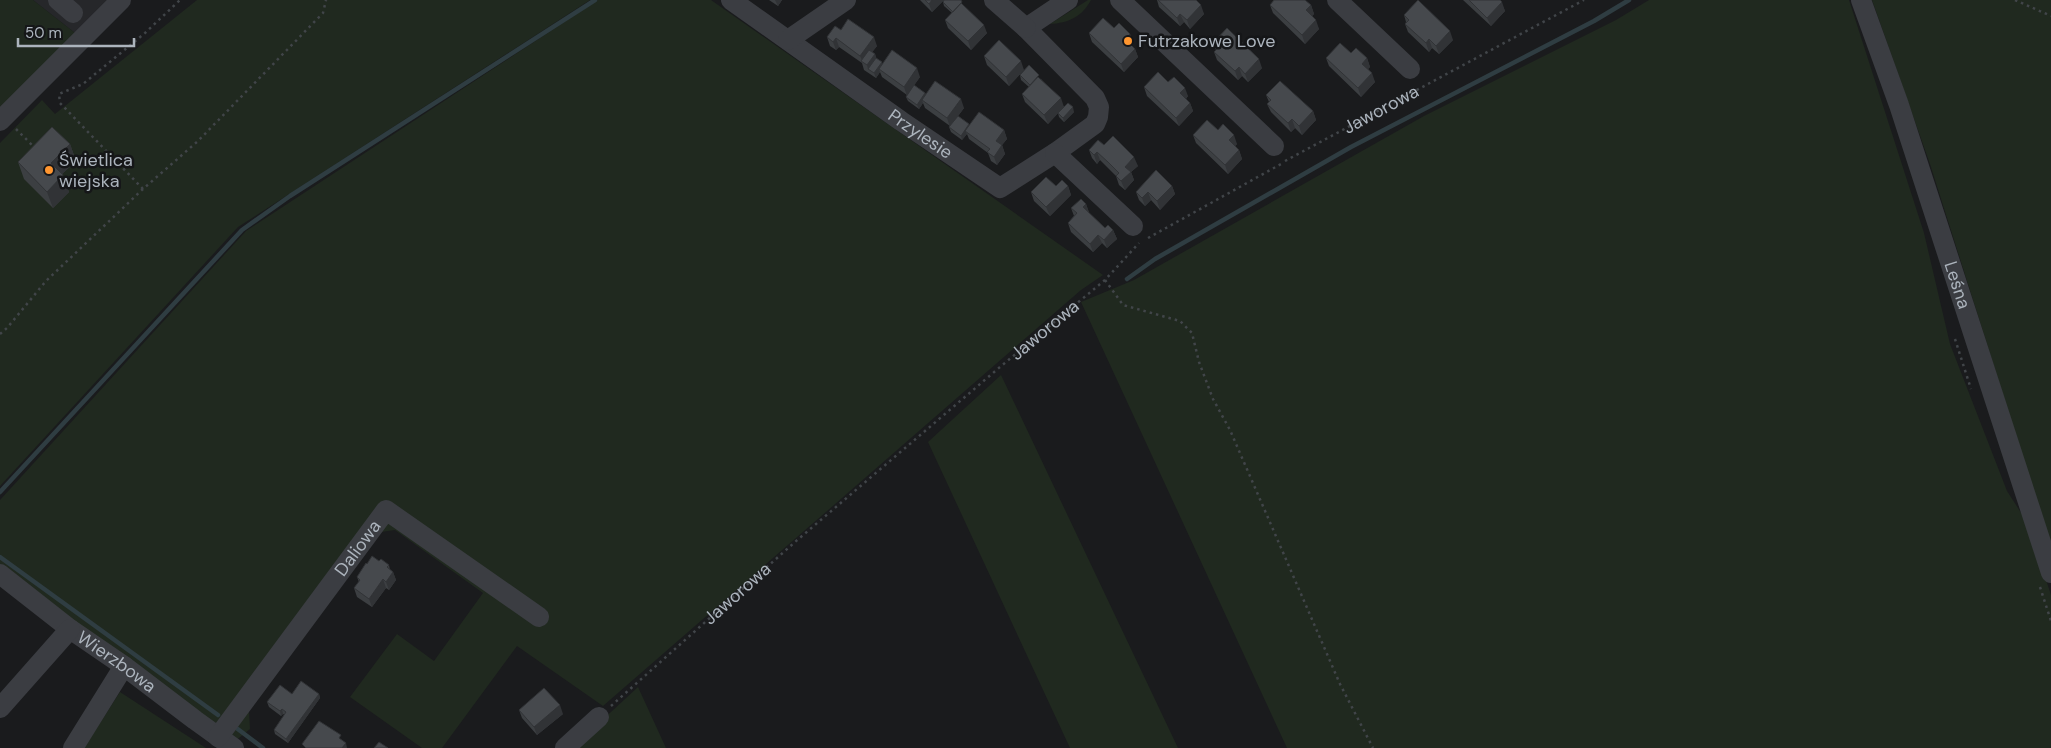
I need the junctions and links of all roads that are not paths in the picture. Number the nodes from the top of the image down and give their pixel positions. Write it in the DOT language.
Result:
graph roads {
  1 [pos="121,0"];
  2 [pos="731,0"];
  3 [pos="846,0"];
  4 [pos="994,0"];
  5 [pos="1068,0"];
  6 [pos="1120,0"];
  7 [pos="1337,0"];
  8 [pos="1861,0"];
  9 [pos="1026,28"];
  10 [pos="788,40"];
  11 [pos="1410,70"];
  12 [pos="6,123"];
  13 [pos="1274,146"];
  14 [pos="1056,152"];
  15 [pos="1133,226"];
  16 [pos="2051,572"];
  17 [pos="0,574"];
  18 [pos="539,617"];
  19 [pos="70,629"];
  20 [pos="124,666"];
  21 [pos="0,708"];
  22 [pos="599,717"];
  23 [pos="226,742"];
  24 [pos="72,748"];
  25 [pos="565,748"];
  1 -- 12 [label="street"];
  2 -- 10 [label="street, Przylesie"];
  3 -- 10 [label="street"];
  4 -- 9 [label="street, Przylesie"];
  5 -- 9 [label="street"];
  6 -- 13 [label="street"];
  7 -- 11 [label="street"];
  8 -- 16 [label="street, Leśna"];
  9 -- 14 [label="street, Przylesie"];
  10 -- 14 [label="street, Przylesie"];
  14 -- 15 [label="street"];
  17 -- 19 [label="street, Wierzbowa"];
  18 -- 23 [label="street, Daliowa"];
  19 -- 20 [label="street, Wierzbowa"];
  19 -- 21 [label="street"];
  20 -- 23 [label="street, Wierzbowa"];
  20 -- 24 [label="street"];
  22 -- 25 [label="street"];
}
